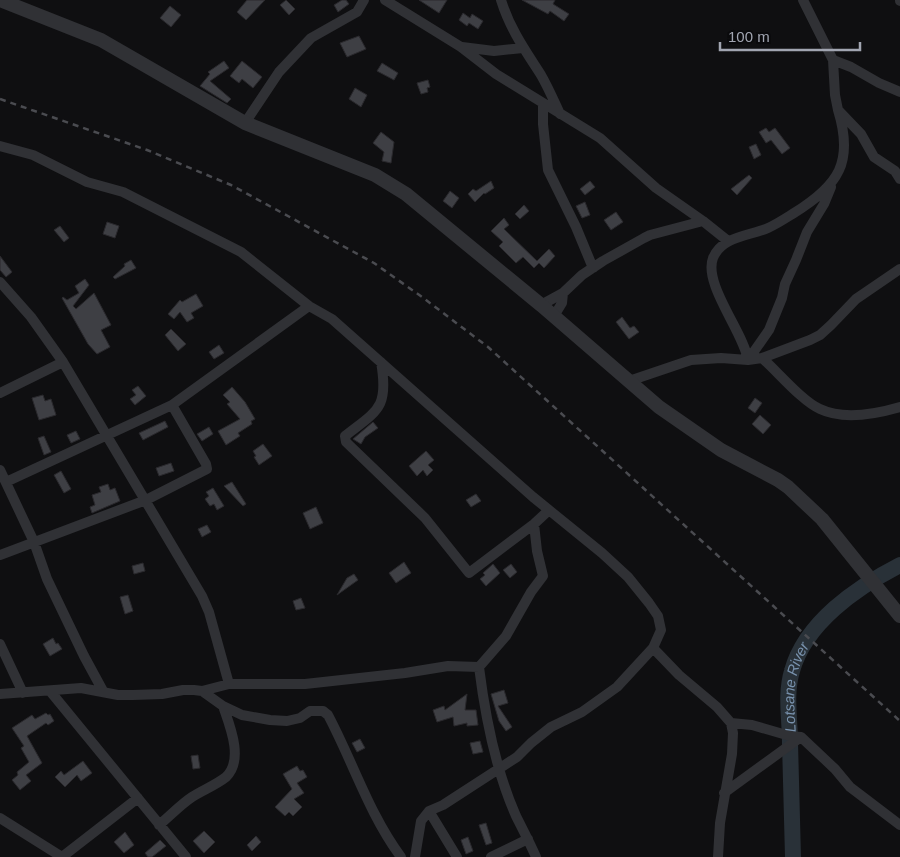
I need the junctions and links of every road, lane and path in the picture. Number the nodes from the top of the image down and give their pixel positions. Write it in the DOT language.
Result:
graph roads {
  1 [pos="0,0"];
  2 [pos="364,0"];
  3 [pos="385,0"];
  4 [pos="501,0"];
  5 [pos="802,0"];
  6 [pos="461,47"];
  7 [pos="523,48"];
  8 [pos="833,60"];
  9 [pos="900,92"];
  10 [pos="543,103"];
  11 [pos="838,110"];
  12 [pos="560,114"];
  13 [pos="245,124"];
  14 [pos="0,146"];
  15 [pos="900,179"];
  16 [pos="832,182"];
  17 [pos="703,220"];
  18 [pos="728,241"];
  19 [pos="593,268"];
  20 [pos="900,269"];
  21 [pos="1,286"];
  22 [pos="562,293"];
  23 [pos="541,305"];
  24 [pos="309,306"];
  25 [pos="554,316"];
  26 [pos="762,358"];
  27 [pos="748,360"];
  28 [pos="64,362"];
  29 [pos="381,362"];
  30 [pos="629,381"];
  31 [pos="0,393"];
  32 [pos="172,405"];
  33 [pos="900,407"];
  34 [pos="106,436"];
  35 [pos="0,470"];
  36 [pos="6,482"];
  37 [pos="146,500"];
  38 [pos="549,510"];
  39 [pos="534,524"];
  40 [pos="34,542"];
  41 [pos="0,555"];
  42 [pos="896,612"];
  43 [pos="0,644"];
  44 [pos="653,648"];
  45 [pos="479,667"];
  46 [pos="229,684"];
  47 [pos="50,691"];
  48 [pos="103,691"];
  49 [pos="202,691"];
  50 [pos="23,693"];
  51 [pos="0,694"];
  52 [pos="223,706"];
  53 [pos="731,723"];
  54 [pos="801,737"];
  55 [pos="499,768"];
  56 [pos="724,793"];
  57 [pos="138,798"];
  58 [pos="429,811"];
  59 [pos="0,818"];
  60 [pos="159,825"];
  61 [pos="900,825"];
  62 [pos="528,839"];
  63 [pos="62,857"];
  64 [pos="186,857"];
  65 [pos="401,857"];
  66 [pos="415,857"];
  67 [pos="457,857"];
  68 [pos="491,857"];
  69 [pos="536,857"];
  70 [pos="718,857"];
  1 -- 13 [label="street"];
  2 -- 13 [label="street"];
  3 -- 6 [label="street"];
  4 -- 7 [label="street"];
  5 -- 8 [label="street"];
  6 -- 7 [label="street"];
  6 -- 10 [label="street"];
  7 -- 12 [label="street"];
  8 -- 9 [label="street"];
  8 -- 11 [label="street"];
  10 -- 12 [label="street"];
  10 -- 19 [label="street"];
  11 -- 15 [label="street"];
  11 -- 16 [label="street"];
  12 -- 17 [label="street"];
  13 -- 23 [label="street"];
  14 -- 24 [label="street"];
  16 -- 18 [label="street"];
  16 -- 27 [label="street"];
  17 -- 18 [label="street"];
  17 -- 19 [label="street"];
  18 -- 27 [label="street"];
  19 -- 22 [label="street"];
  20 -- 26 [label="street"];
  21 -- 28 [label="street"];
  22 -- 23 [label="street"];
  22 -- 25 [label="street"];
  23 -- 25 [label="street"];
  24 -- 29 [label="street"];
  24 -- 32 [label="street"];
  25 -- 30 [label="street"];
  26 -- 27 [label="street"];
  26 -- 33 [label="street"];
  27 -- 30 [label="street"];
  28 -- 31 [label="street"];
  28 -- 34 [label="street"];
  29 -- 38 [label="street"];
  29 -- 39 [label="street"];
  30 -- 42 [label="street"];
  32 -- 34 [label="street"];
  32 -- 37 [label="street"];
  34 -- 36 [label="street"];
  34 -- 37 [label="street"];
  35 -- 36 [label="street"];
  36 -- 40 [label="street"];
  37 -- 40 [label="street"];
  37 -- 46 [label="street"];
  38 -- 39 [label="street"];
  38 -- 44 [label="street"];
  39 -- 45 [label="street"];
  40 -- 41 [label="street"];
  40 -- 48 [label="street"];
  43 -- 50 [label="street"];
  44 -- 53 [label="street"];
  44 -- 55 [label="street"];
  45 -- 46 [label="street"];
  45 -- 55 [label="street"];
  46 -- 49 [label="street"];
  47 -- 48 [label="street"];
  47 -- 50 [label="street"];
  47 -- 57 [label="street"];
  48 -- 49 [label="street"];
  49 -- 52 [label="street"];
  50 -- 51 [label="street"];
  52 -- 60 [label="street"];
  52 -- 65 [label="street"];
  53 -- 54 [label="street"];
  53 -- 56 [label="street"];
  54 -- 56 [label="street"];
  54 -- 61 [label="street"];
  55 -- 58 [label="street"];
  55 -- 62 [label="street"];
  56 -- 70 [label="street"];
  57 -- 60 [label="street"];
  57 -- 63 [label="street"];
  58 -- 66 [label="street"];
  58 -- 67 [label="street"];
  59 -- 63 [label="street"];
  60 -- 64 [label="street"];
  62 -- 68 [label="street"];
  62 -- 69 [label="street"];
}
